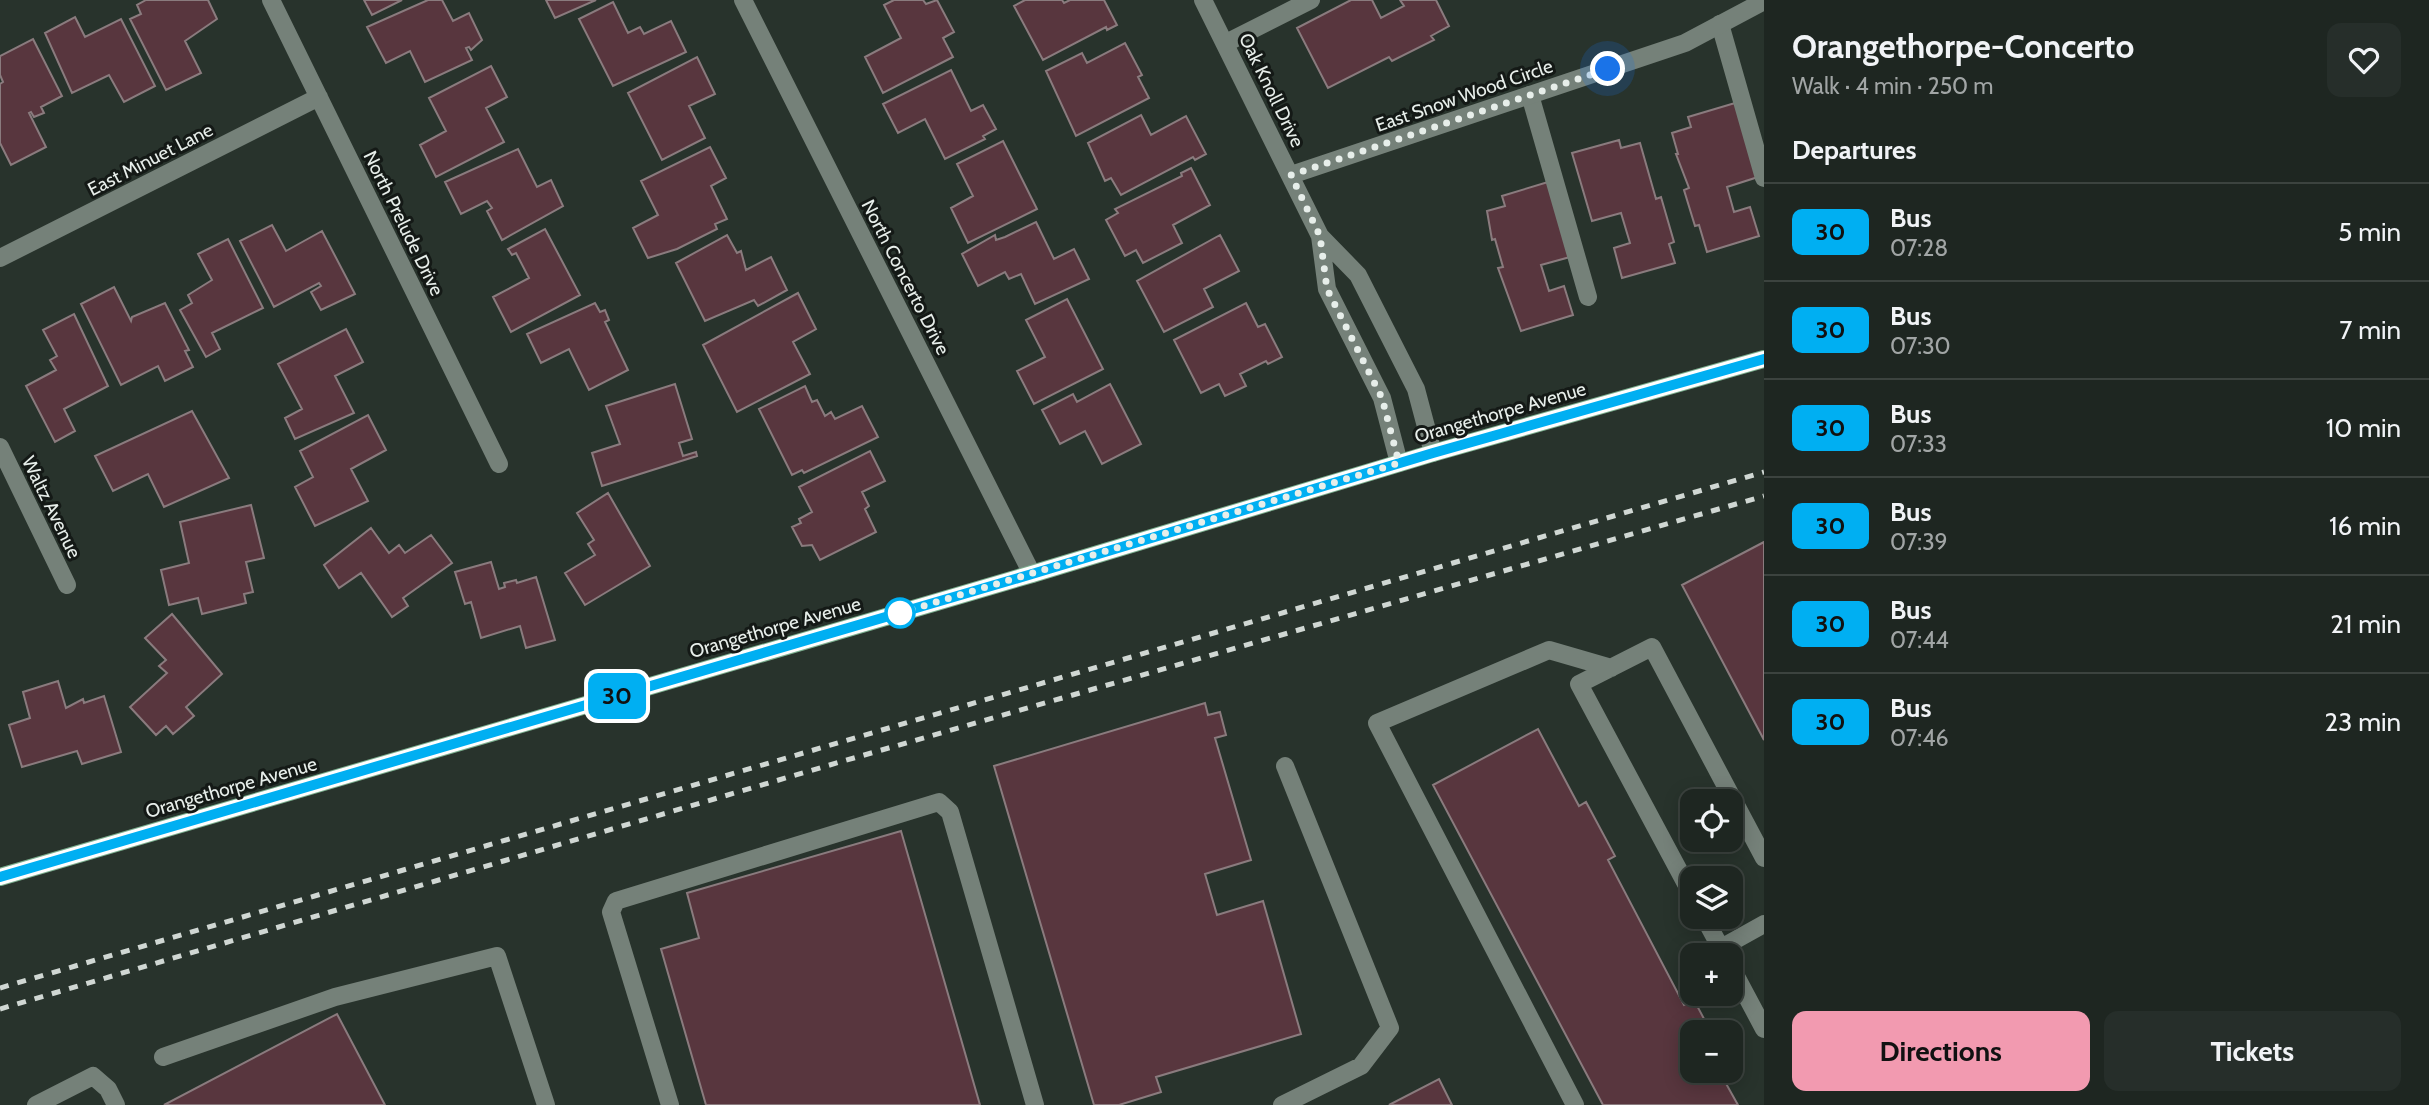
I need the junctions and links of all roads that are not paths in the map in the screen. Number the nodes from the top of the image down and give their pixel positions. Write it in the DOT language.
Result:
graph roads {
  1 [pos="271,0"];
  2 [pos="743,0"];
  3 [pos="1203,0"];
  4 [pos="1311,0"];
  5 [pos="1764,1"];
  6 [pos="1720,24"];
  7 [pos="1226,43"];
  8 [pos="1530,95"];
  9 [pos="318,97"];
  10 [pos="1291,175"];
  11 [pos="1764,178"];
  12 [pos="1320,236"];
  13 [pos="0,258"];
  14 [pos="1588,298"];
  15 [pos="1764,359"];
  16 [pos="0,447"];
  17 [pos="1433,453"];
  18 [pos="1399,463"];
  19 [pos="499,464"];
  20 [pos="1032,574"];
  21 [pos="66,584"];
  22 [pos="1611,668"];
  23 [pos="1285,766"];
  24 [pos="1764,858"];
  25 [pos="1680,873"];
  26 [pos="0,877"];
  27 [pos="1764,925"];
  28 [pos="1737,943"];
  29 [pos="1743,990"];
  30 [pos="1764,1029"];
  31 [pos="163,1057"];
  32 [pos="36,1105"];
  33 [pos="116,1105"];
  34 [pos="546,1105"];
  35 [pos="670,1105"];
  36 [pos="1035,1105"];
  37 [pos="1282,1105"];
  38 [pos="1575,1105"];
  1 -- 9 [label="street, North Prelude Drive"];
  2 -- 20 [label="street, North Concerto Drive"];
  3 -- 7 [label="street, Oak Knoll Drive"];
  4 -- 7 [label="street"];
  5 -- 6 [label="street, East Snow Wood Circle"];
  6 -- 8 [label="street, East Snow Wood Circle"];
  6 -- 11 [label="street"];
  7 -- 10 [label="street, Oak Knoll Drive"];
  8 -- 10 [label="street, East Snow Wood Circle"];
  8 -- 14 [label="street"];
  9 -- 13 [label="street, East Minuet Lane"];
  9 -- 19 [label="street, North Prelude Drive"];
  10 -- 12 [label="street, Oak Knoll Drive"];
  12 -- 17 [label="street, Oak Knoll Drive"];
  12 -- 18 [label="street, Oak Knoll Drive"];
  15 -- 17 [label="main road, Orangethorpe Avenue"];
  16 -- 21 [label="street, Waltz Avenue"];
  17 -- 18 [label="main road, Orangethorpe Avenue"];
  18 -- 20 [label="main road, Orangethorpe Avenue"];
  20 -- 26 [label="main road, Orangethorpe Avenue"];
  22 -- 24 [label="street"];
  22 -- 25 [label="street"];
  22 -- 38 [label="street"];
  23 -- 37 [label="street"];
  27 -- 28 [label="street"];
  29 -- 30 [label="street"];
  31 -- 34 [label="street"];
  32 -- 33 [label="street"];
  35 -- 36 [label="street"];
}
